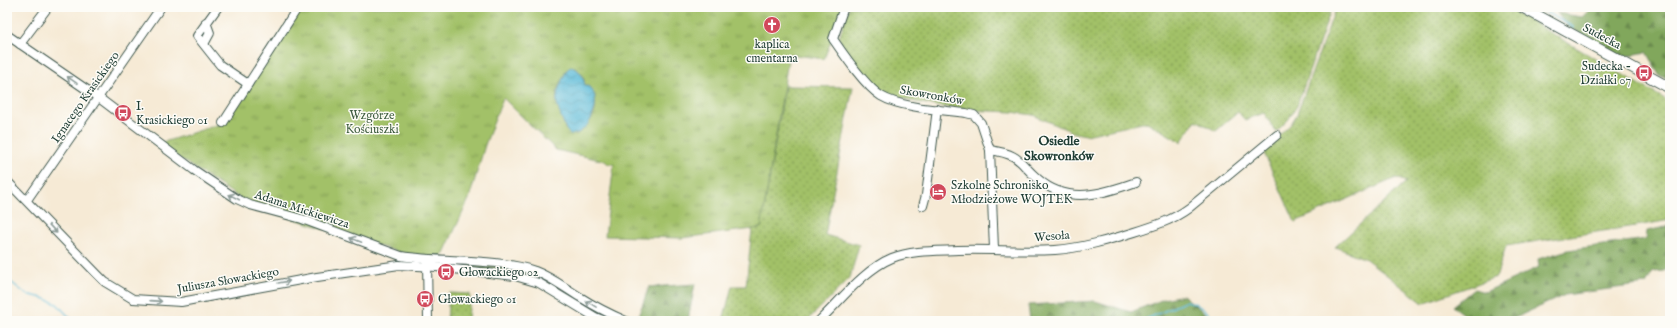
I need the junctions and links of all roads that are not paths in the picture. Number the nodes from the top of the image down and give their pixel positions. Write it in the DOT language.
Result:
graph roads {
  1 [pos="48,7"];
  2 [pos="162,7"];
  3 [pos="218,7"];
  4 [pos="298,7"];
  5 [pos="844,7"];
  6 [pos="1522,7"];
  7 [pos="7,35"];
  8 [pos="20,44"];
  9 [pos="248,84"];
  10 [pos="1670,88"];
  11 [pos="99,98"];
  12 [pos="937,109"];
  13 [pos="223,123"];
  14 [pos="1277,134"];
  15 [pos="990,150"];
  16 [pos="7,181"];
  17 [pos="1136,182"];
  18 [pos="27,200"];
  19 [pos="923,206"];
  20 [pos="994,249"];
  21 [pos="401,256"];
  22 [pos="427,263"];
  23 [pos="400,265"];
  24 [pos="428,321"];
  25 [pos="605,321"];
  26 [pos="626,321"];
  27 [pos="820,321"];
  1 -- 8 [label="street"];
  2 -- 11 [label="street, Ignacego Krasickiego"];
  3 -- 9 [label="street"];
  4 -- 9 [label="street"];
  5 -- 12 [label="street, Skowronków"];
  6 -- 10 [label="main road, Sudecka"];
  7 -- 8 [label="street, Adama Mickiewicza"];
  11 -- 8 [label="street, Adama Mickiewicza, one-way"];
  9 -- 13 [label="street"];
  11 -- 18 [label="street, Ignacego Krasickiego"];
  21 -- 11 [label="street, Adama Mickiewicza, one-way"];
  12 -- 15 [label="street, Skowronków"];
  12 -- 19 [label="street"];
  14 -- 20 [label="street, Wesoła"];
  15 -- 17 [label="street"];
  15 -- 20 [label="street, Skowronków"];
  16 -- 18 [label="street, Juliusza Słowackiego"];
  18 -- 23 [label="street, Juliusza Słowackiego, one-way"];
  20 -- 27 [label="street, Wesoła"];
  21 -- 22 [label="street, Adama Mickiewicza"];
  21 -- 23 [label="street"];
  22 -- 23 [label="street, Juliusza Słowackiego"];
  22 -- 24 [label="street"];
  22 -- 25 [label="street, Adama Mickiewicza"];
  26 -- 22 [label="street, Adama Mickiewicza, one-way"];
}
